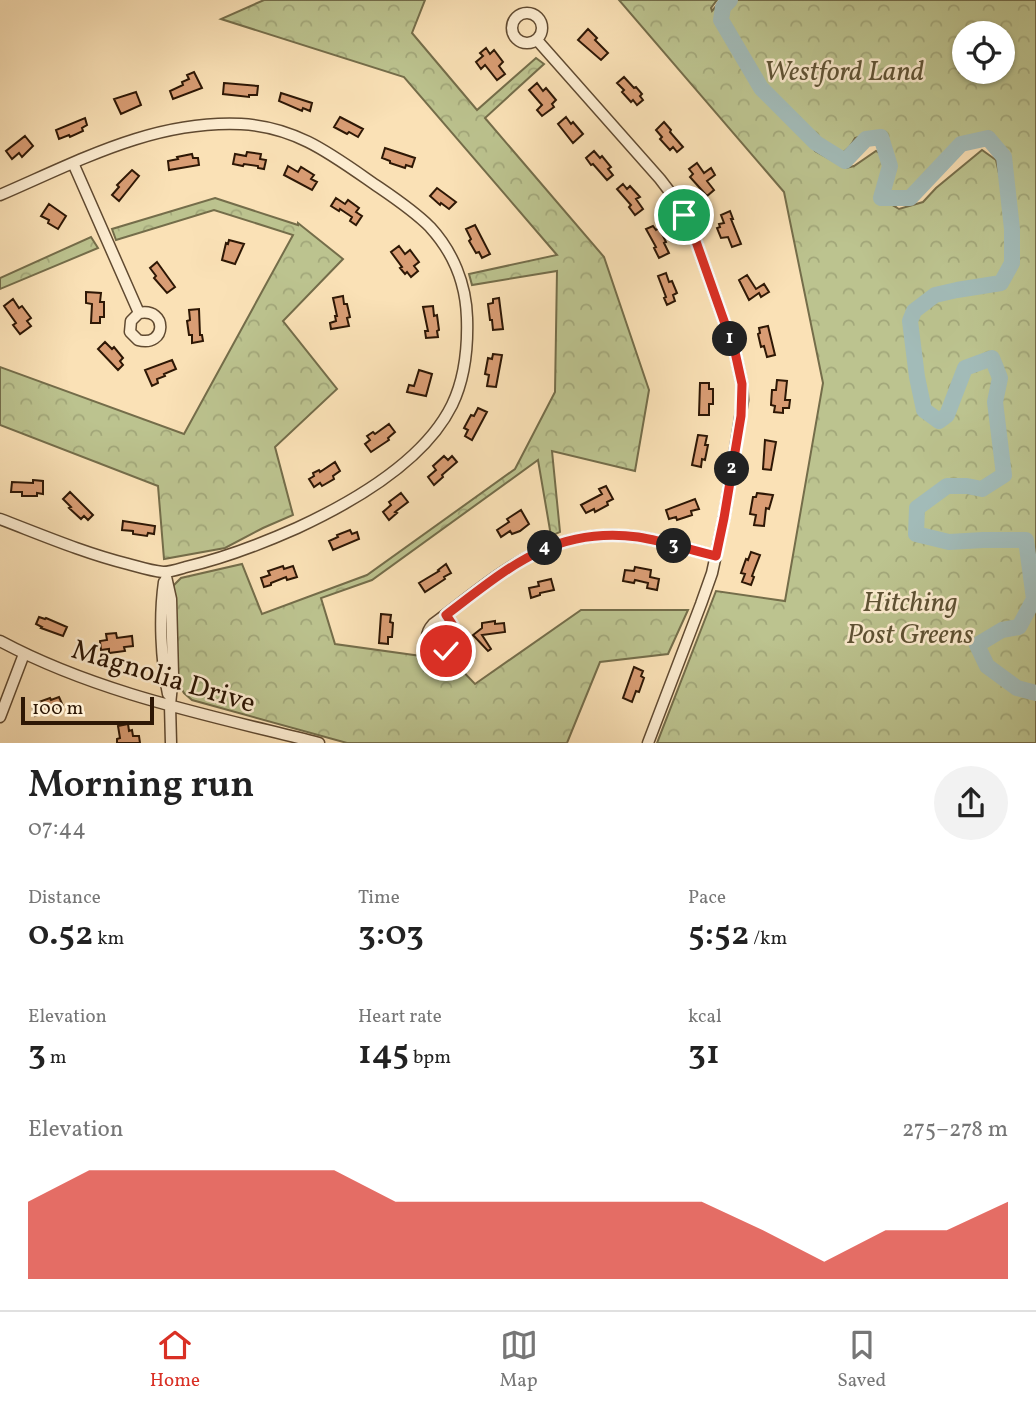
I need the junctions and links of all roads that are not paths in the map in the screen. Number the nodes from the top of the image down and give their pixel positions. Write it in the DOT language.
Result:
graph roads {
  1 [pos="537,40"];
  2 [pos="73,163"];
  3 [pos="0,195"];
  4 [pos="139,313"];
  5 [pos="0,519"];
  6 [pos="716,556"];
  7 [pos="165,572"];
  8 [pos="446,615"];
  9 [pos="0,641"];
  10 [pos="24,654"];
  11 [pos="170,705"];
  12 [pos="0,717"];
  13 [pos="171,743"];
  14 [pos="319,743"];
  15 [pos="648,743"];
  1 -- 6 [label="street"];
  2 -- 3 [label="street"];
  2 -- 4 [label="street"];
  2 -- 7 [label="street"];
  5 -- 7 [label="street"];
  6 -- 8 [label="street"];
  6 -- 15 [label="street"];
  7 -- 11 [label="street"];
  9 -- 10 [label="street, Magnolia Drive"];
  10 -- 11 [label="street, Magnolia Drive"];
  10 -- 12 [label="street"];
  11 -- 13 [label="street"];
  11 -- 14 [label="street, Magnolia Drive"];
}
